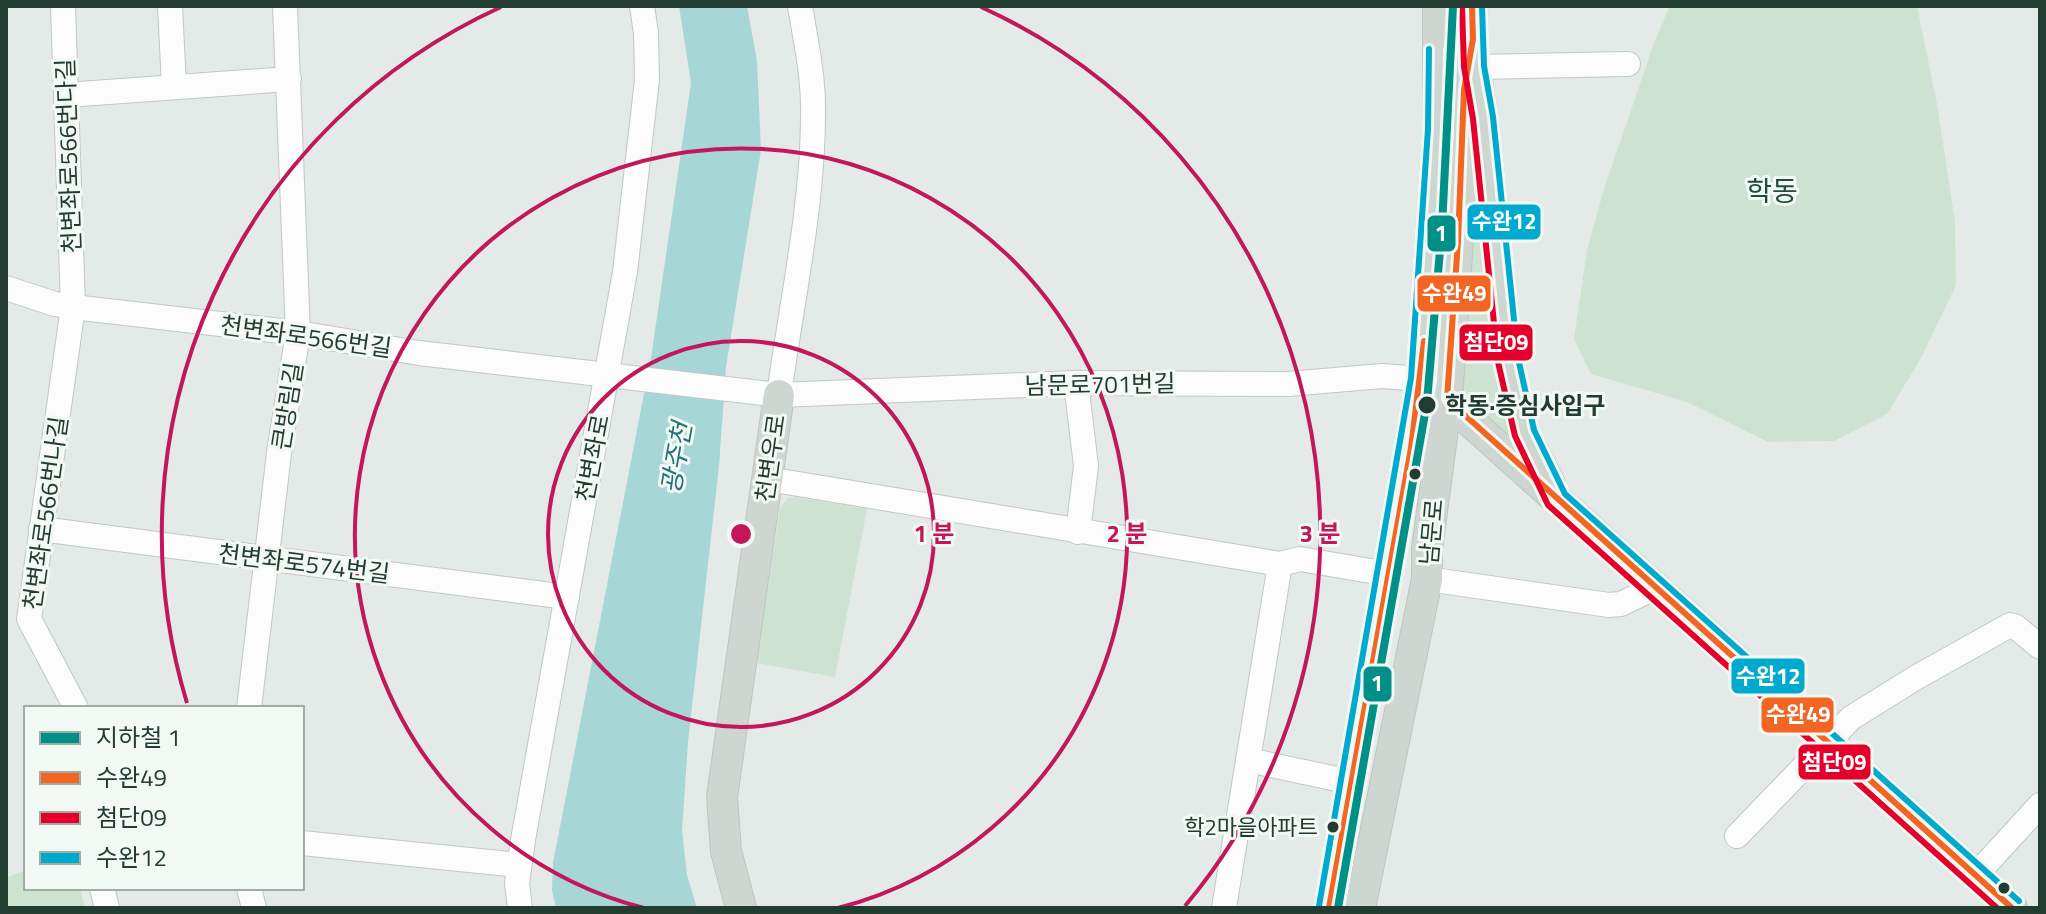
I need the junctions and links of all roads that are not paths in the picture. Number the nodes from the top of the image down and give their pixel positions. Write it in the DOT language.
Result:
graph roads {
  1 [pos="63,6"];
  2 [pos="170,6"];
  3 [pos="285,6"];
  4 [pos="642,6"];
  5 [pos="800,6"];
  6 [pos="1438,6"];
  7 [pos="1472,6"];
  8 [pos="1473,53"];
  9 [pos="1628,64"];
  10 [pos="289,79"];
  11 [pos="174,86"];
  12 [pos="66,95"];
  13 [pos="6,288"];
  14 [pos="73,307"];
  15 [pos="298,333"];
  16 [pos="608,374"];
  17 [pos="1421,379"];
  18 [pos="1076,383"];
  19 [pos="779,395"];
  20 [pos="1447,399"];
  21 [pos="768,479"];
  22 [pos="1557,500"];
  23 [pos="41,529"];
  24 [pos="1078,532"];
  25 [pos="267,559"];
  26 [pos="1280,564"];
  27 [pos="1388,574"];
  28 [pos="1427,579"];
  29 [pos="1656,587"];
  30 [pos="567,597"];
  31 [pos="2040,647"];
  32 [pos="75,706"];
  33 [pos="249,706"];
  34 [pos="1827,741"];
  35 [pos="1248,760"];
  36 [pos="1351,782"];
  37 [pos="2040,805"];
  38 [pos="1737,836"];
  39 [pos="304,843"];
  40 [pos="519,865"];
  41 [pos="1976,875"];
  42 [pos="520,908"];
  43 [pos="741,908"];
  44 [pos="1224,908"];
  45 [pos="1329,908"];
  46 [pos="1360,908"];
  47 [pos="2012,908"];
  1 -- 12 [label="street, 천변좌로566번다길"];
  2 -- 11 [label="street"];
  3 -- 10 [label="street, 큰방림길"];
  4 -- 16 [label="street, 천변좌로"];
  5 -- 19 [label="street, 천변우로"];
  6 -- 17 [label="main road, 남문로"];
  7 -- 8 [label="main road, 남문로"];
  8 -- 9 [label="street"];
  8 -- 20 [label="main road, 남문로"];
  8 -- 22 [label="main road"];
  10 -- 11 [label="street"];
  10 -- 15 [label="street, 큰방림길"];
  11 -- 12 [label="street"];
  12 -- 14 [label="street, 천변좌로566번다길"];
  13 -- 14 [label="street, 천변좌로566번길"];
  14 -- 15 [label="street, 천변좌로566번길"];
  14 -- 23 [label="street, 천변좌로566번나길"];
  15 -- 16 [label="street, 천변좌로566번길"];
  15 -- 25 [label="street, 큰방림길"];
  16 -- 19 [label="street, 천변좌로566번길"];
  16 -- 30 [label="street, 천변좌로"];
  17 -- 18 [label="street, 남문로701번길"];
  17 -- 20 [label="main road"];
  17 -- 27 [label="main road, 남문로"];
  18 -- 19 [label="street, 남문로701번길"];
  18 -- 24 [label="street"];
  19 -- 21 [label="main road, 천변우로"];
  20 -- 22 [label="main road"];
  20 -- 28 [label="main road, 남문로"];
  21 -- 24 [label="street"];
  21 -- 43 [label="main road, 천변우로"];
  22 -- 29 [label="main road"];
  23 -- 25 [label="street, 천변좌로574번길"];
  23 -- 32 [label="street, 천변좌로566번나길"];
  24 -- 26 [label="street"];
  25 -- 30 [label="street, 천변좌로574번길"];
  25 -- 33 [label="street, 큰방림길"];
  26 -- 27 [label="street"];
  26 -- 35 [label="street"];
  27 -- 36 [label="main road, 남문로"];
  28 -- 29 [label="street, 남문로"];
  28 -- 46 [label="main road, 남문로"];
  29 -- 34 [label="main road"];
  30 -- 40 [label="street, 천변좌로"];
  31 -- 34 [label="street"];
  34 -- 38 [label="street"];
  34 -- 41 [label="main road"];
  35 -- 36 [label="street"];
  35 -- 44 [label="street"];
  36 -- 45 [label="main road, 남문로"];
  37 -- 41 [label="street"];
  39 -- 40 [label="street"];
  40 -- 42 [label="street, 천변좌로"];
  41 -- 47 [label="main road"];
}
